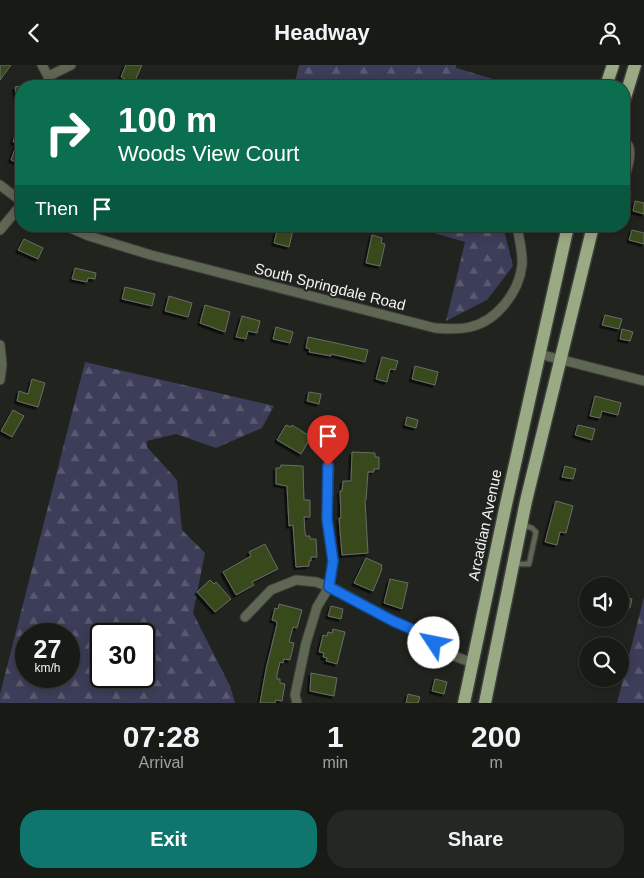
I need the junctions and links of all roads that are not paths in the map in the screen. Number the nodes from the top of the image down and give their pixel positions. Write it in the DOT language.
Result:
graph roads {
  1 [pos="42,65"];
  2 [pos="71,65"];
  3 [pos="613,65"];
  4 [pos="635,65"];
  5 [pos="49,76"];
  6 [pos="51,80"];
  7 [pos="608,80"];
  8 [pos="630,81"];
  9 [pos="0,185"];
  10 [pos="15,198"];
  11 [pos="15,211"];
  12 [pos="0,230"];
  13 [pos="82,232"];
  14 [pos="518,232"];
  15 [pos="567,232"];
  16 [pos="592,232"];
  17 [pos="0,345"];
  18 [pos="539,354"];
  19 [pos="562,360"];
  20 [pos="0,380"];
  21 [pos="644,381"];
  22 [pos="328,466"];
  23 [pos="494,559"];
  24 [pos="513,563"];
  25 [pos="329,587"];
  26 [pos="244,617"];
  27 [pos="473,663"];
  28 [pos="297,703"];
  29 [pos="464,703"];
  30 [pos="485,703"];
  1 -- 5 [label="street"];
  2 -- 5 [label="street"];
  3 -- 7 [label="main road"];
  4 -- 8 [label="main road"];
  5 -- 6 [label="street"];
  9 -- 10 [label="street"];
  11 -- 12 [label="street"];
  13 -- 14 [label="street, South Springdale Road"];
  15 -- 18 [label="main road, Arcadian Avenue"];
  16 -- 19 [label="main road"];
  17 -- 20 [label="street"];
  18 -- 19 [label="street"];
  18 -- 23 [label="main road, Arcadian Avenue"];
  19 -- 21 [label="street"];
  19 -- 24 [label="main road"];
  22 -- 25 [label="street"];
  23 -- 24 [label="main road"];
  23 -- 27 [label="main road, Arcadian Avenue"];
  24 -- 30 [label="main road"];
  25 -- 26 [label="street"];
  25 -- 27 [label="street"];
  25 -- 28 [label="street"];
  27 -- 29 [label="main road, Arcadian Avenue"];
}
